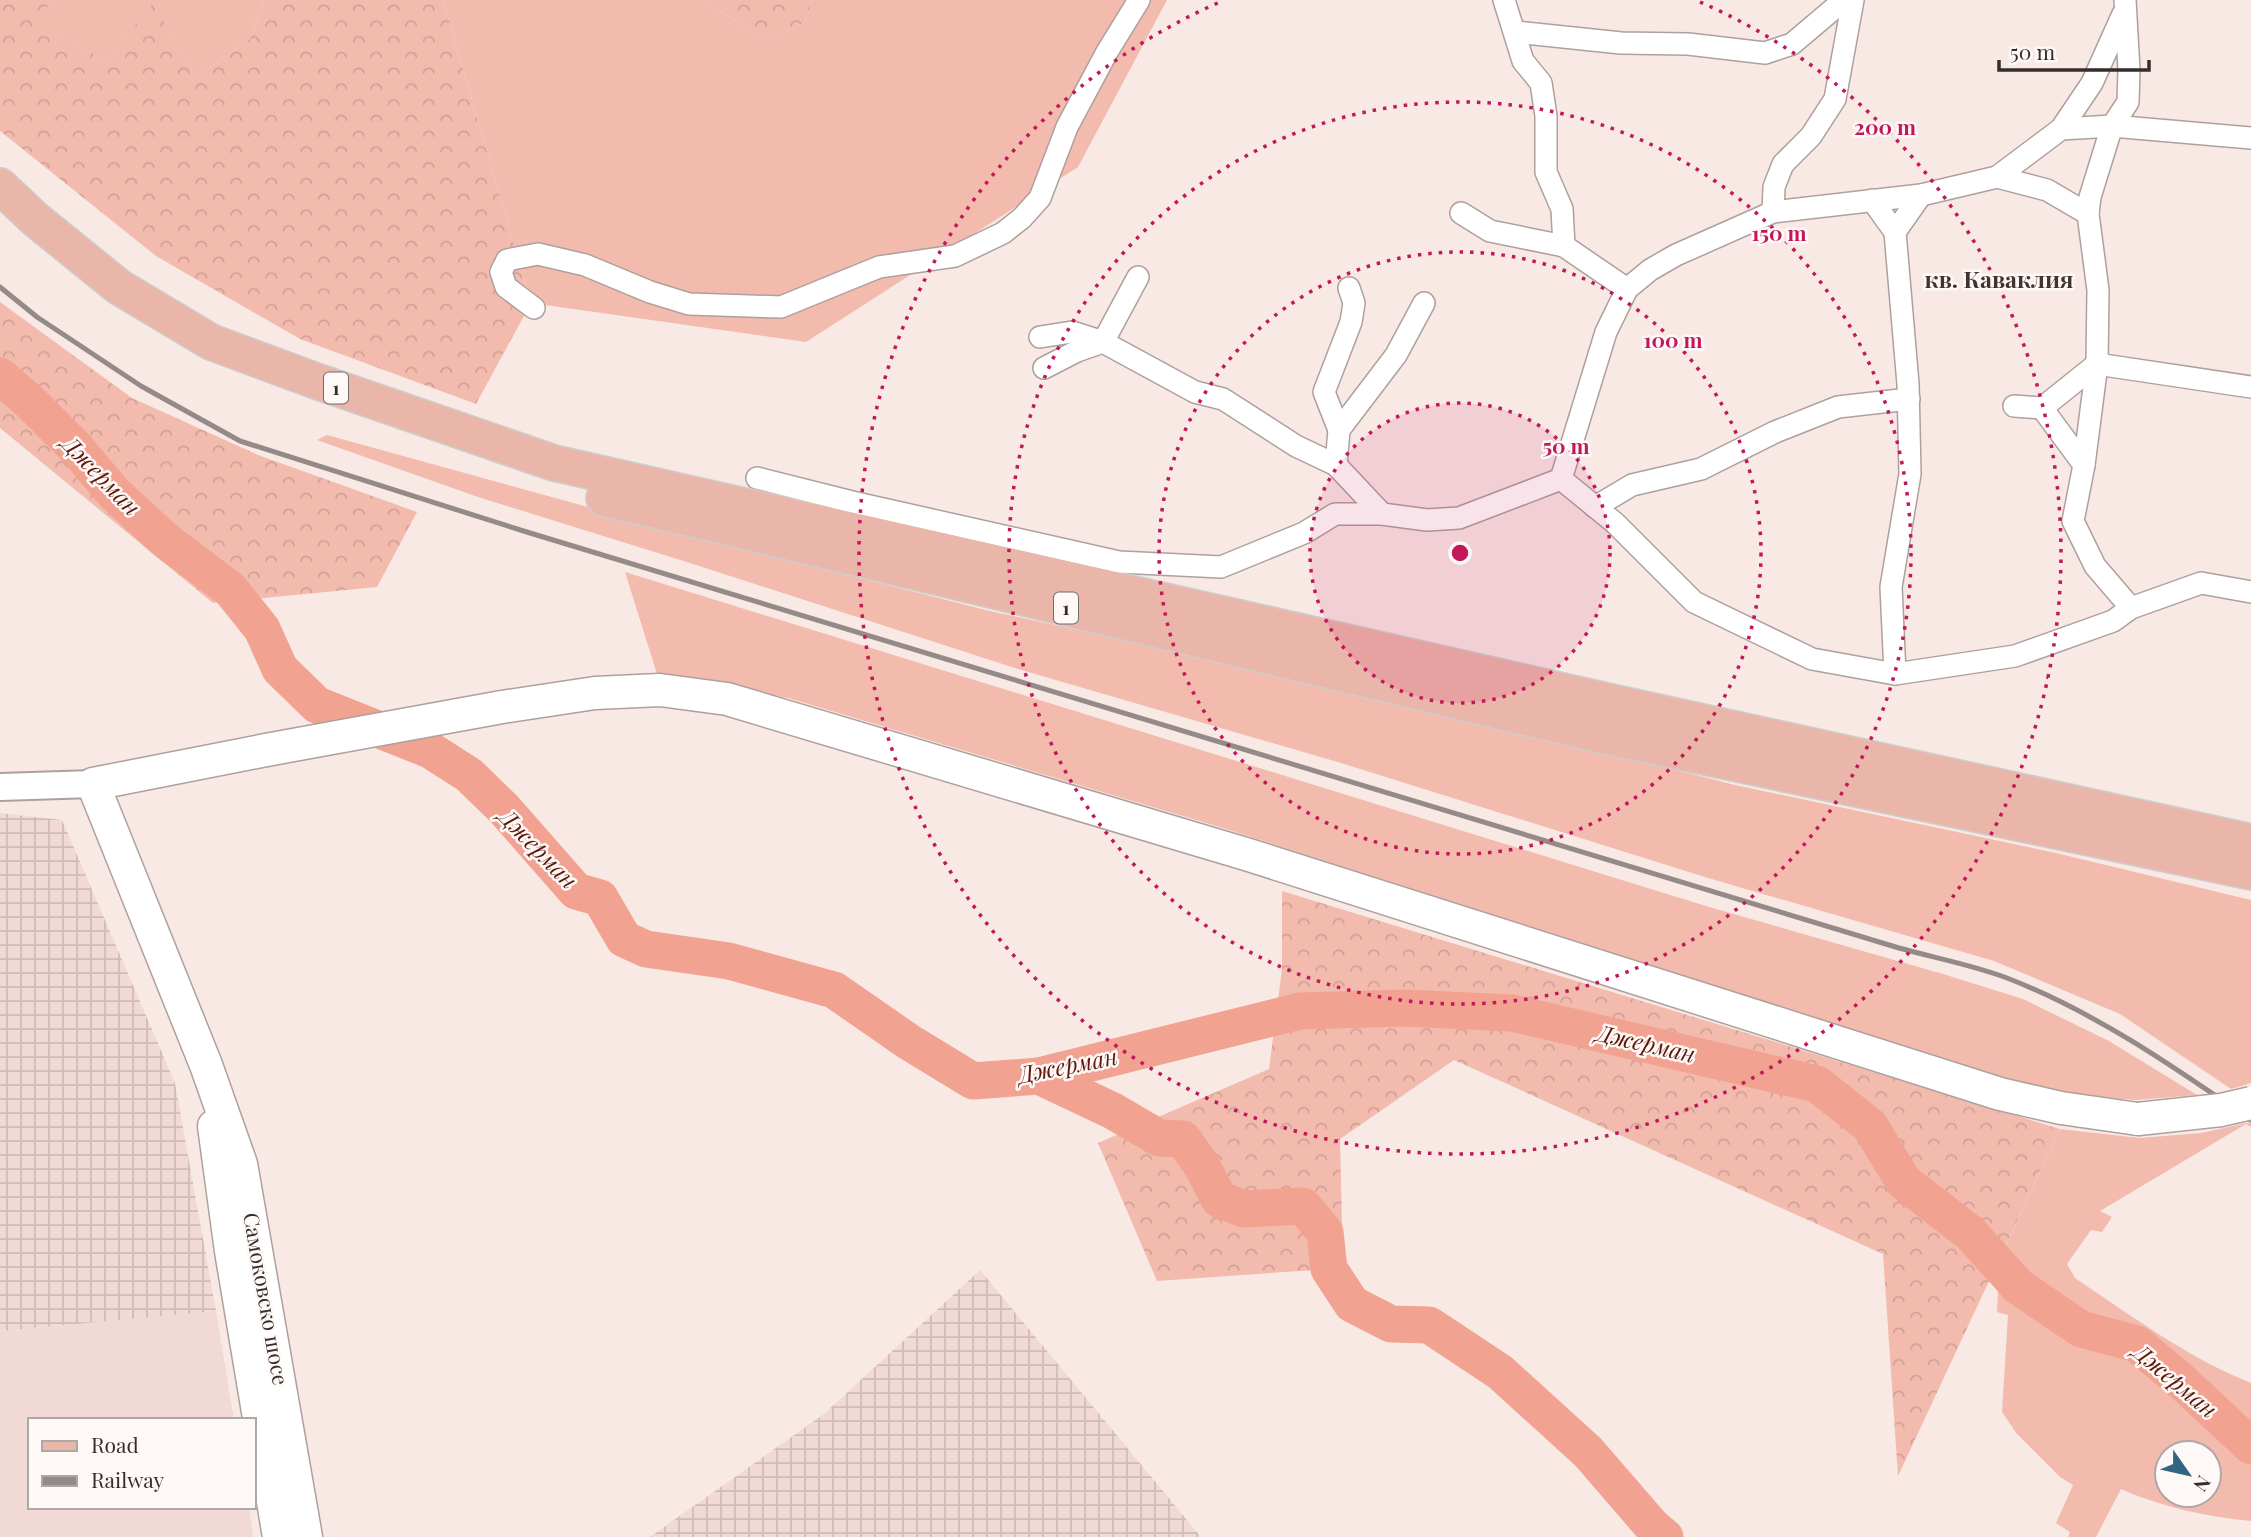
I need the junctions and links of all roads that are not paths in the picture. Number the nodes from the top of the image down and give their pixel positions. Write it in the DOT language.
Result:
graph roads {
  1 [pos="1139,0"];
  2 [pos="1504,0"];
  3 [pos="1844,0"];
  4 [pos="1853,0"];
  5 [pos="2125,4"];
  6 [pos="1516,32"];
  7 [pos="2112,126"];
  8 [pos="2061,129"];
  9 [pos="2251,138"];
  10 [pos="1997,177"];
  11 [pos="0,186"];
  12 [pos="1921,195"];
  13 [pos="1872,200"];
  14 [pos="0,212"];
  15 [pos="1461,212"];
  16 [pos="1773,212"];
  17 [pos="2088,214"];
  18 [pos="1895,232"];
  19 [pos="1564,246"];
  20 [pos="1138,277"];
  21 [pos="1349,288"];
  22 [pos="1627,289"];
  23 [pos="1424,303"];
  24 [pos="534,308"];
  25 [pos="1040,337"];
  26 [pos="1103,342"];
  27 [pos="1322,360"];
  28 [pos="2097,364"];
  29 [pos="1044,368"];
  30 [pos="2251,387"];
  31 [pos="1324,393"];
  32 [pos="1909,399"];
  33 [pos="2014,405"];
  34 [pos="2042,408"];
  35 [pos="1339,430"];
  36 [pos="1336,465"];
  37 [pos="2084,465"];
  38 [pos="757,478"];
  39 [pos="1561,479"];
  40 [pos="1595,507"];
  41 [pos="1382,514"];
  42 [pos="2251,592"];
  43 [pos="2131,608"];
  44 [pos="1895,674"];
  45 [pos="93,784"];
  46 [pos="5,787"];
  47 [pos="2251,842"];
  48 [pos="2188,860"];
  49 [pos="2251,872"];
  50 [pos="2251,880"];
  51 [pos="206,1066"];
  52 [pos="2251,1103"];
  53 [pos="279,1537"];
  54 [pos="306,1537"];
  1 -- 24 [label="street"];
  2 -- 6 [label="street"];
  3 -- 6 [label="street"];
  4 -- 16 [label="street"];
  5 -- 7 [label="street"];
  5 -- 8 [label="street"];
  6 -- 19 [label="street"];
  7 -- 8 [label="street"];
  7 -- 9 [label="street"];
  7 -- 17 [label="street"];
  8 -- 10 [label="street"];
  10 -- 12 [label="street"];
  10 -- 17 [label="street"];
  11 -- 47 [label="main road, 1"];
  12 -- 13 [label="street"];
  12 -- 18 [label="street"];
  13 -- 16 [label="street"];
  13 -- 18 [label="street"];
  14 -- 48 [label="main road, 1"];
  15 -- 19 [label="street"];
  16 -- 22 [label="street"];
  17 -- 28 [label="street"];
  18 -- 32 [label="street"];
  19 -- 22 [label="street"];
  20 -- 26 [label="street"];
  21 -- 31 [label="street"];
  22 -- 39 [label="street"];
  23 -- 35 [label="street"];
  25 -- 26 [label="street"];
  26 -- 29 [label="street"];
  26 -- 36 [label="street"];
  27 -- 31 [label="street"];
  28 -- 30 [label="street"];
  28 -- 34 [label="street"];
  28 -- 37 [label="street"];
  31 -- 35 [label="street"];
  32 -- 40 [label="street"];
  32 -- 44 [label="street"];
  33 -- 34 [label="street"];
  34 -- 37 [label="street"];
  35 -- 36 [label="street"];
  36 -- 41 [label="street"];
  37 -- 43 [label="street"];
  38 -- 41 [label="street"];
  39 -- 40 [label="street"];
  39 -- 41 [label="street"];
  40 -- 44 [label="street"];
  42 -- 43 [label="street"];
  43 -- 44 [label="street"];
  45 -- 46 [label="street"];
  45 -- 51 [label="main road, Самоковско шосе"];
  45 -- 52 [label="main road, bridge"];
  48 -- 49 [label="main road, 1"];
  48 -- 50 [label="main road"];
  51 -- 53 [label="main road, Самоковско шосе"];
  51 -- 54 [label="main road, Самоковско шосе"];
}
